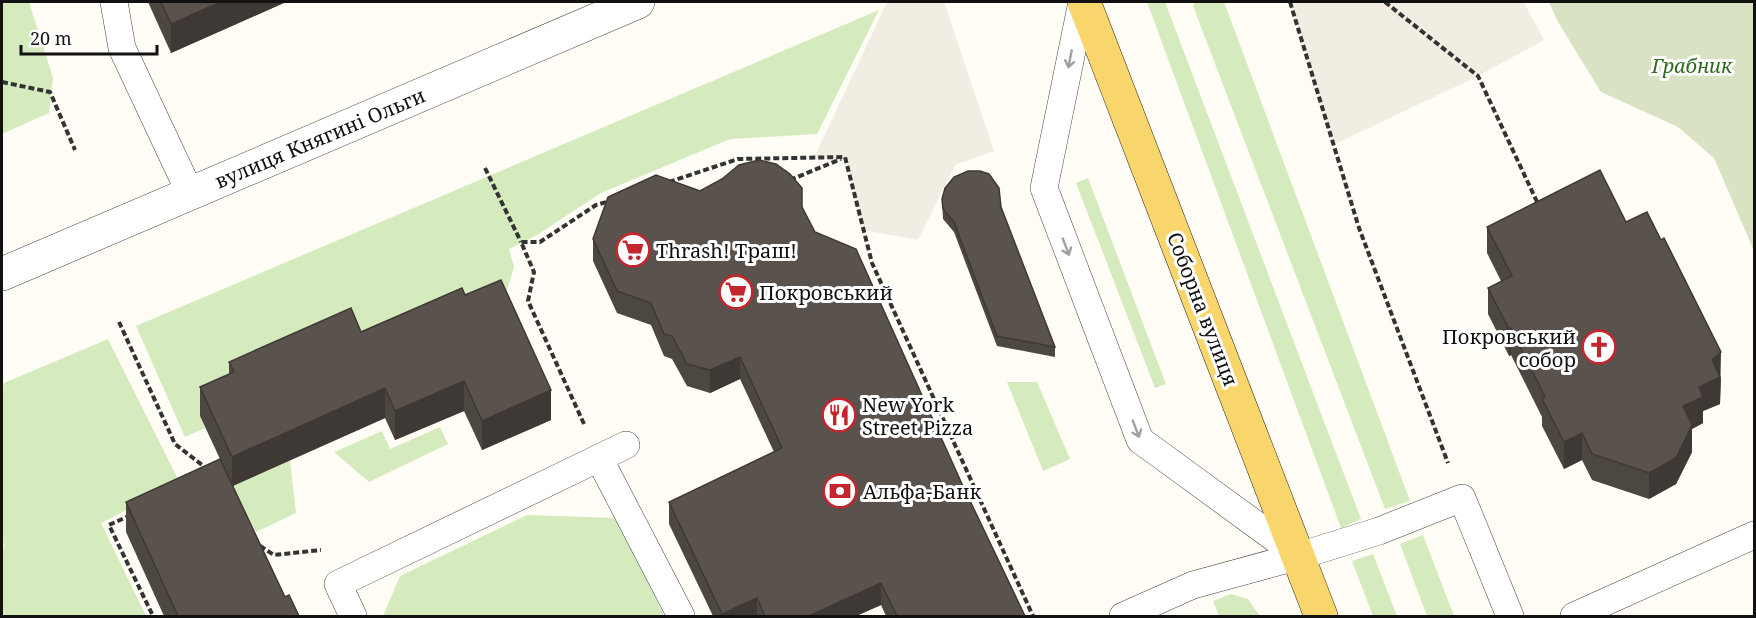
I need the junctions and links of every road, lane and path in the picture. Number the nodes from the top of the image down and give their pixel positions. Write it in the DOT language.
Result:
graph roads {
  1 [pos="114,2"];
  2 [pos="638,2"];
  3 [pos="1083,2"];
  4 [pos="1290,2"];
  5 [pos="1385,2"];
  6 [pos="2,82"];
  7 [pos="75,150"];
  8 [pos="845,158"];
  9 [pos="486,168"];
  10 [pos="786,182"];
  11 [pos="662,184"];
  12 [pos="190,193"];
  13 [pos="618,198"];
  14 [pos="1542,213"];
  15 [pos="521,242"];
  16 [pos="2,274"];
  17 [pos="119,322"];
  18 [pos="626,445"];
  19 [pos="599,458"];
  20 [pos="208,470"];
  21 [pos="1462,498"];
  22 [pos="141,511"];
  23 [pos="1755,535"];
  24 [pos="254,542"];
  25 [pos="1299,556"];
  26 [pos="338,584"];
  27 [pos="153,616"];
  28 [pos="353,616"];
  29 [pos="681,616"];
  30 [pos="1033,616"];
  31 [pos="1123,616"];
  32 [pos="1322,616"];
  33 [pos="1510,616"];
  34 [pos="1574,616"];
  1 -- 12 [label="lane"];
  2 -- 12 [label="street, вулиця Княгині Ольги"];
  3 -- 25 [label="main road, Соборна вулиця"];
  3 -- 25 [label="lane, one-way"];
  4 -- 21 [label="path"];
  5 -- 14 [label="path"];
  6 -- 7 [label="path"];
  8 -- 10 [label="path"];
  8 -- 11 [label="path"];
  8 -- 30 [label="path"];
  9 -- 15 [label="path"];
  12 -- 16 [label="street, вулиця Княгині Ольги"];
  13 -- 15 [label="path"];
  15 -- 19 [label="path"];
  17 -- 20 [label="path"];
  18 -- 19 [label="lane"];
  19 -- 26 [label="lane"];
  19 -- 29 [label="lane"];
  21 -- 25 [label="lane"];
  21 -- 33 [label="lane"];
  22 -- 27 [label="path"];
  23 -- 34 [label="lane"];
  24 -- 26 [label="path"];
  25 -- 31 [label="lane"];
  25 -- 32 [label="main road, Соборна вулиця"];
  26 -- 28 [label="lane"];
}
